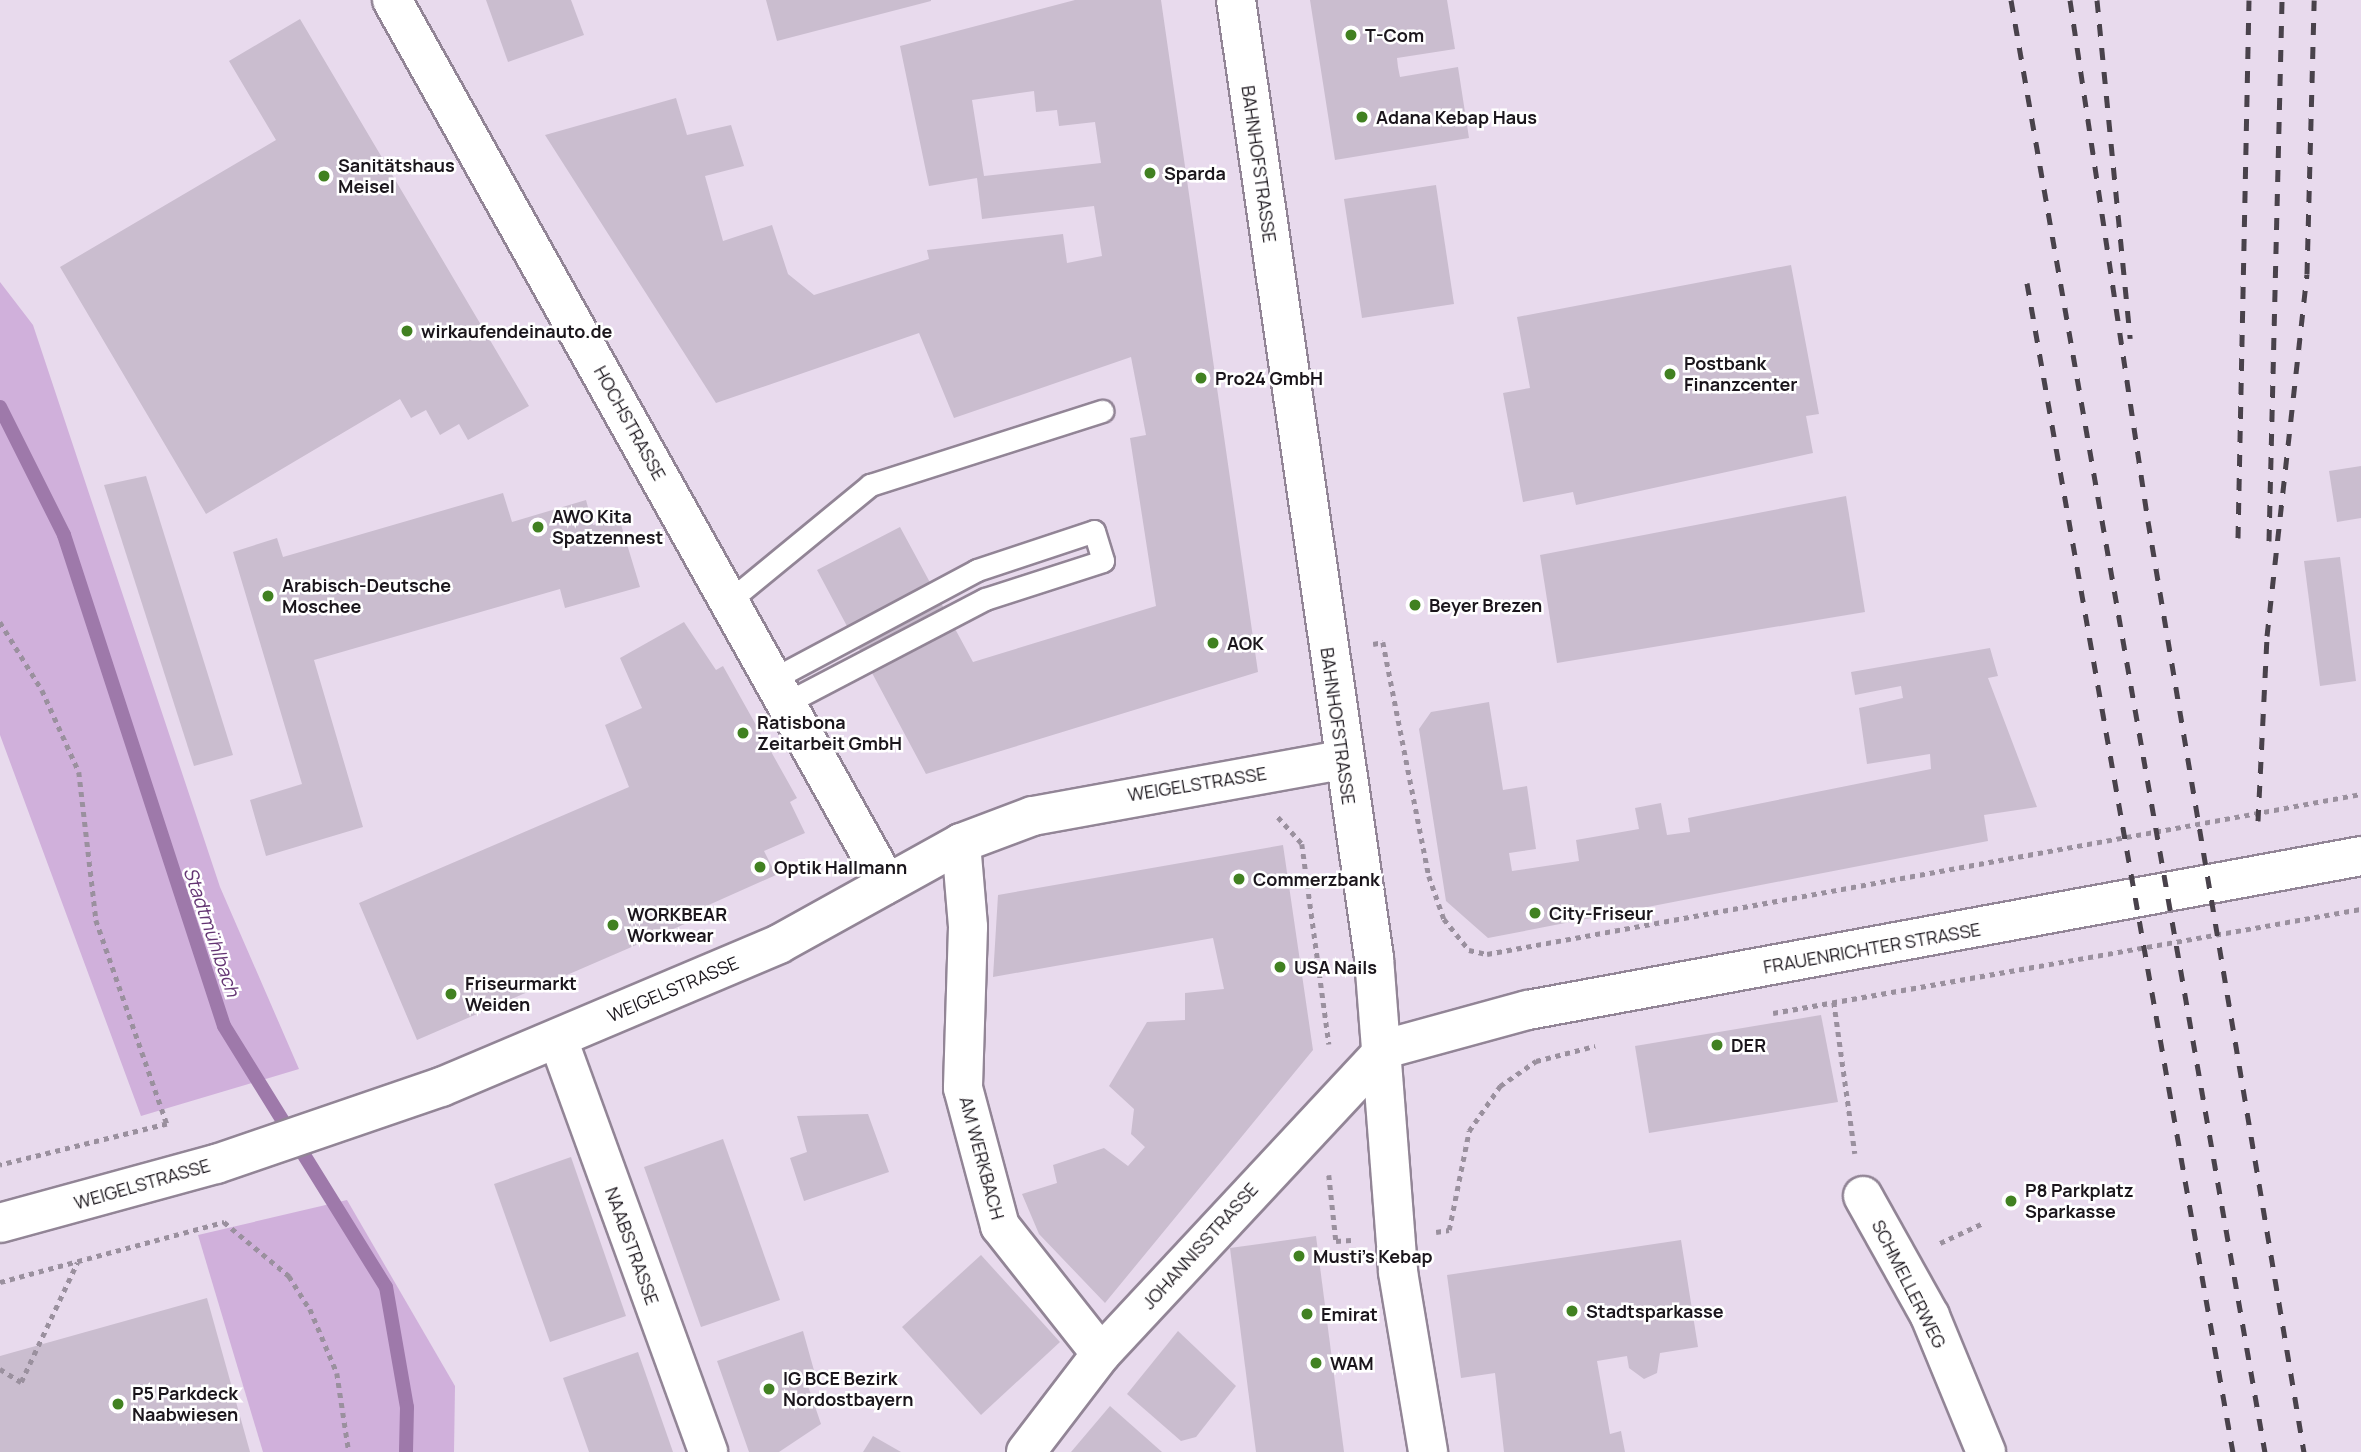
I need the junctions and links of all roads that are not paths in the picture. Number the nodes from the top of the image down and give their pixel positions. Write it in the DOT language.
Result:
graph roads {
  1 [pos="392,0"];
  2 [pos="1236,0"];
  3 [pos="1102,411"];
  4 [pos="729,601"];
  5 [pos="780,691"];
  6 [pos="1342,760"];
  7 [pos="961,843"];
  8 [pos="2361,856"];
  9 [pos="887,884"];
  10 [pos="558,1039"];
  11 [pos="1385,1049"];
  12 [pos="1863,1196"];
  13 [pos="0,1223"];
  14 [pos="1101,1354"];
  15 [pos="708,1452"];
  16 [pos="1026,1452"];
  17 [pos="1428,1452"];
  18 [pos="1986,1452"];
  1 -- 4 [label="street, HOCHSTRASSE"];
  2 -- 6 [label="street, BAHNHOFSTRASSE"];
  3 -- 4 [label="lane"];
  4 -- 5 [label="street, HOCHSTRASSE"];
  5 -- 5 [label="lane"];
  5 -- 9 [label="street, HOCHSTRASSE"];
  6 -- 7 [label="street, WEIGELSTRASSE"];
  6 -- 11 [label="street, BAHNHOFSTRASSE"];
  7 -- 9 [label="street, WEIGELSTRASSE"];
  7 -- 14 [label="street, AM WERKBACH"];
  8 -- 11 [label="street, FRAUENRICHTER STRASSE"];
  9 -- 10 [label="street, WEIGELSTRASSE"];
  10 -- 13 [label="street, WEIGELSTRASSE"];
  10 -- 15 [label="street, NAABSTRASSE"];
  11 -- 14 [label="street, JOHANNISSTRASSE"];
  11 -- 17 [label="street, BAHNHOFSTRASSE"];
  12 -- 18 [label="street, SCHMELLERWEG"];
  14 -- 16 [label="street, JOHANNISSTRASSE"];
}
